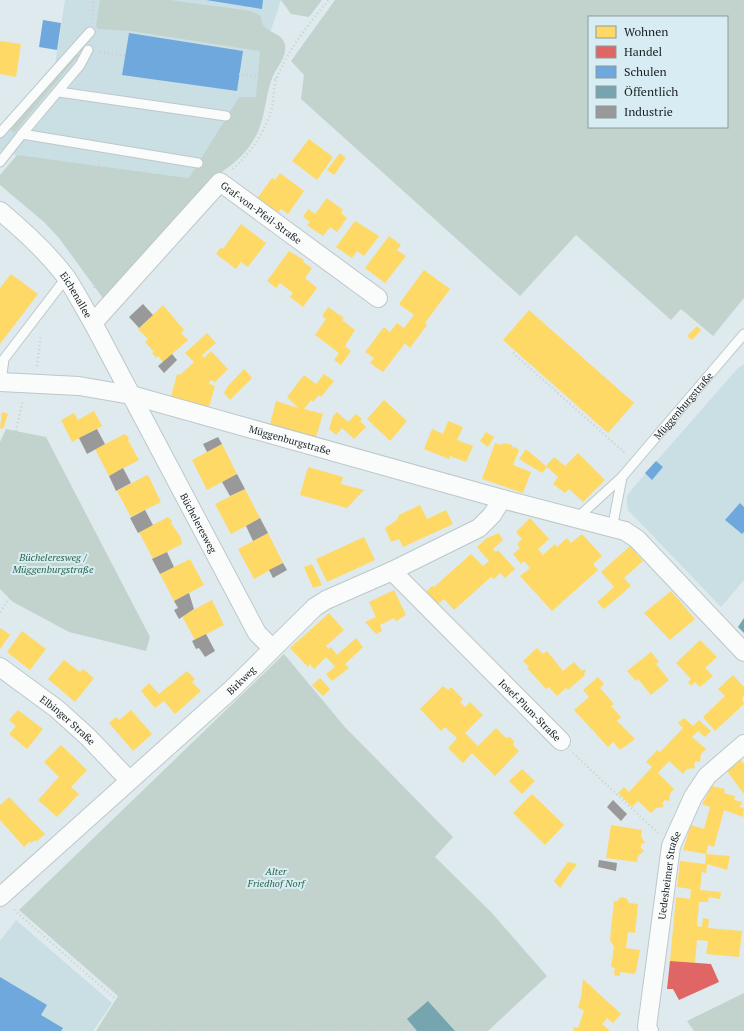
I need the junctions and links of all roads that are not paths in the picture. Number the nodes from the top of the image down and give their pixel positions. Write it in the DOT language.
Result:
graph roads {
  1 [pos="90,32"];
  2 [pos="88,50"];
  3 [pos="59,92"];
  4 [pos="226,116"];
  5 [pos="0,133"];
  6 [pos="22,134"];
  7 [pos="0,162"];
  8 [pos="198,163"];
  9 [pos="0,211"];
  10 [pos="66,278"];
  11 [pos="378,298"];
  12 [pos="93,323"];
  13 [pos="744,334"];
  14 [pos="1,382"];
  15 [pos="131,395"];
  16 [pos="622,477"];
  17 [pos="502,500"];
  18 [pos="576,519"];
  19 [pos="612,528"];
  20 [pos="392,571"];
  21 [pos="272,648"];
  22 [pos="744,652"];
  23 [pos="0,667"];
  24 [pos="561,741"];
  25 [pos="744,744"];
  26 [pos="129,780"];
  27 [pos="6,902"];
  28 [pos="649,1031"];
  1 -- 5 [label="lane"];
  2 -- 3 [label="lane"];
  3 -- 4 [label="lane"];
  3 -- 6 [label="lane"];
  6 -- 7 [label="lane"];
  6 -- 8 [label="lane"];
  9 -- 10 [label="street, Eichenallee"];
  10 -- 12 [label="street, Eichenallee"];
  10 -- 14 [label="lane"];
  11 -- 12 [label="street, Graf-von-Pfeil-Straße"];
  12 -- 15 [label="street, Eichenallee"];
  13 -- 16 [label="lane, Müggenburgstraße"];
  14 -- 15 [label="street, Müggenburgstraße"];
  15 -- 17 [label="street, Müggenburgstraße"];
  15 -- 21 [label="street, Bücheleresweg"];
  16 -- 18 [label="lane, Müggenburgstraße"];
  16 -- 19 [label="lane, Müggenburgstraße"];
  17 -- 18 [label="street, Müggenburgstraße"];
  17 -- 20 [label="street, Birkweg"];
  18 -- 19 [label="street, Müggenburgstraße"];
  19 -- 22 [label="street, Müggenburgstraße"];
  20 -- 21 [label="street, Birkweg"];
  20 -- 24 [label="street, Josef-Plum-Straße"];
  21 -- 26 [label="street, Birkweg"];
  23 -- 26 [label="street, Elbinger Straße"];
  25 -- 28 [label="street, Uedesheimer Straße"];
  26 -- 27 [label="street, Birkweg"];
}
